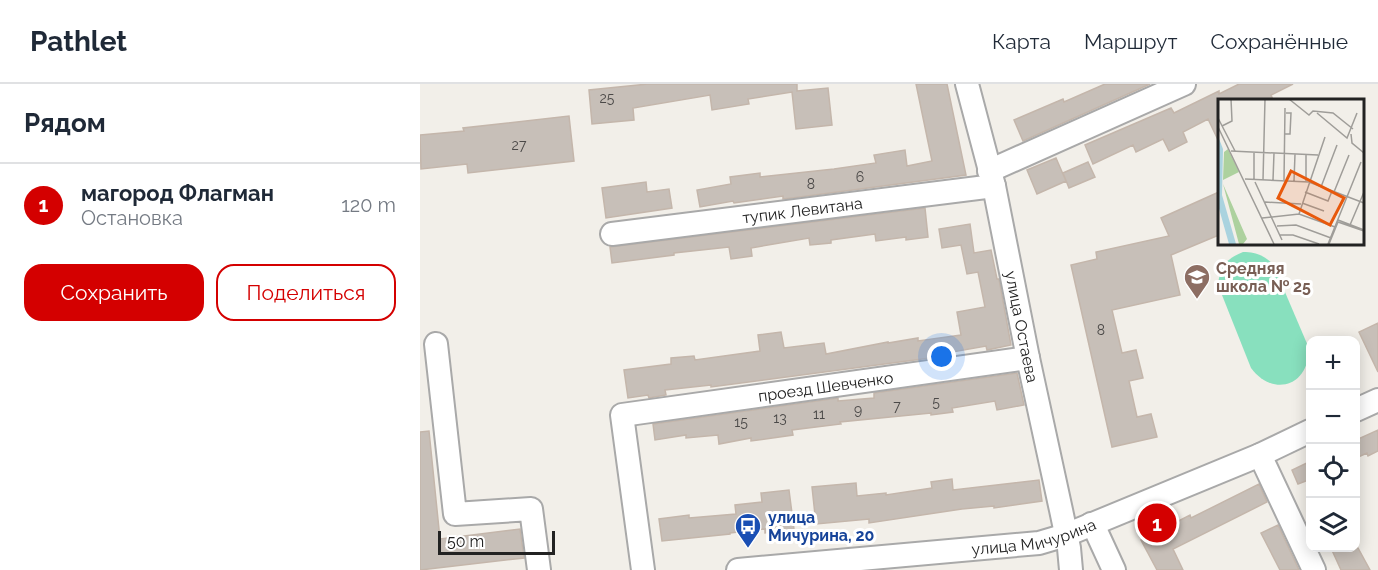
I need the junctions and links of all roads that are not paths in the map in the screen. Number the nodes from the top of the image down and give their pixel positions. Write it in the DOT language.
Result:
graph roads {
  1 [pos="967,84"];
  2 [pos="1184,84"];
  3 [pos="992,179"];
  4 [pos="612,234"];
  5 [pos="436,344"];
  6 [pos="1028,358"];
  7 [pos="1378,400"];
  8 [pos="1360,408"];
  9 [pos="1306,433"];
  10 [pos="1260,455"];
  11 [pos="1091,524"];
  12 [pos="1066,535"];
  13 [pos="827,566"];
  14 [pos="539,570"];
  15 [pos="643,570"];
  16 [pos="738,570"];
  17 [pos="1071,570"];
  18 [pos="1114,570"];
  19 [pos="1314,570"];
  1 -- 3 [label="street, улица Остаева"];
  2 -- 3 [label="street, тупик Левитана"];
  3 -- 4 [label="street, тупик Левитана"];
  3 -- 6 [label="street, улица Остаева"];
  5 -- 14 [label="street"];
  6 -- 12 [label="street, улица Остаева"];
  6 -- 15 [label="street, проезд Шевченко"];
  7 -- 8 [label="street"];
  9 -- 10 [label="street, улица Мичурина"];
  10 -- 11 [label="street, улица Мичурина"];
  10 -- 19 [label="street"];
  11 -- 12 [label="street, улица Мичурина"];
  11 -- 18 [label="street"];
  12 -- 13 [label="street, улица Мичурина"];
  12 -- 17 [label="street, улица Остаева"];
  13 -- 16 [label="street, улица Мичурина"];
}
